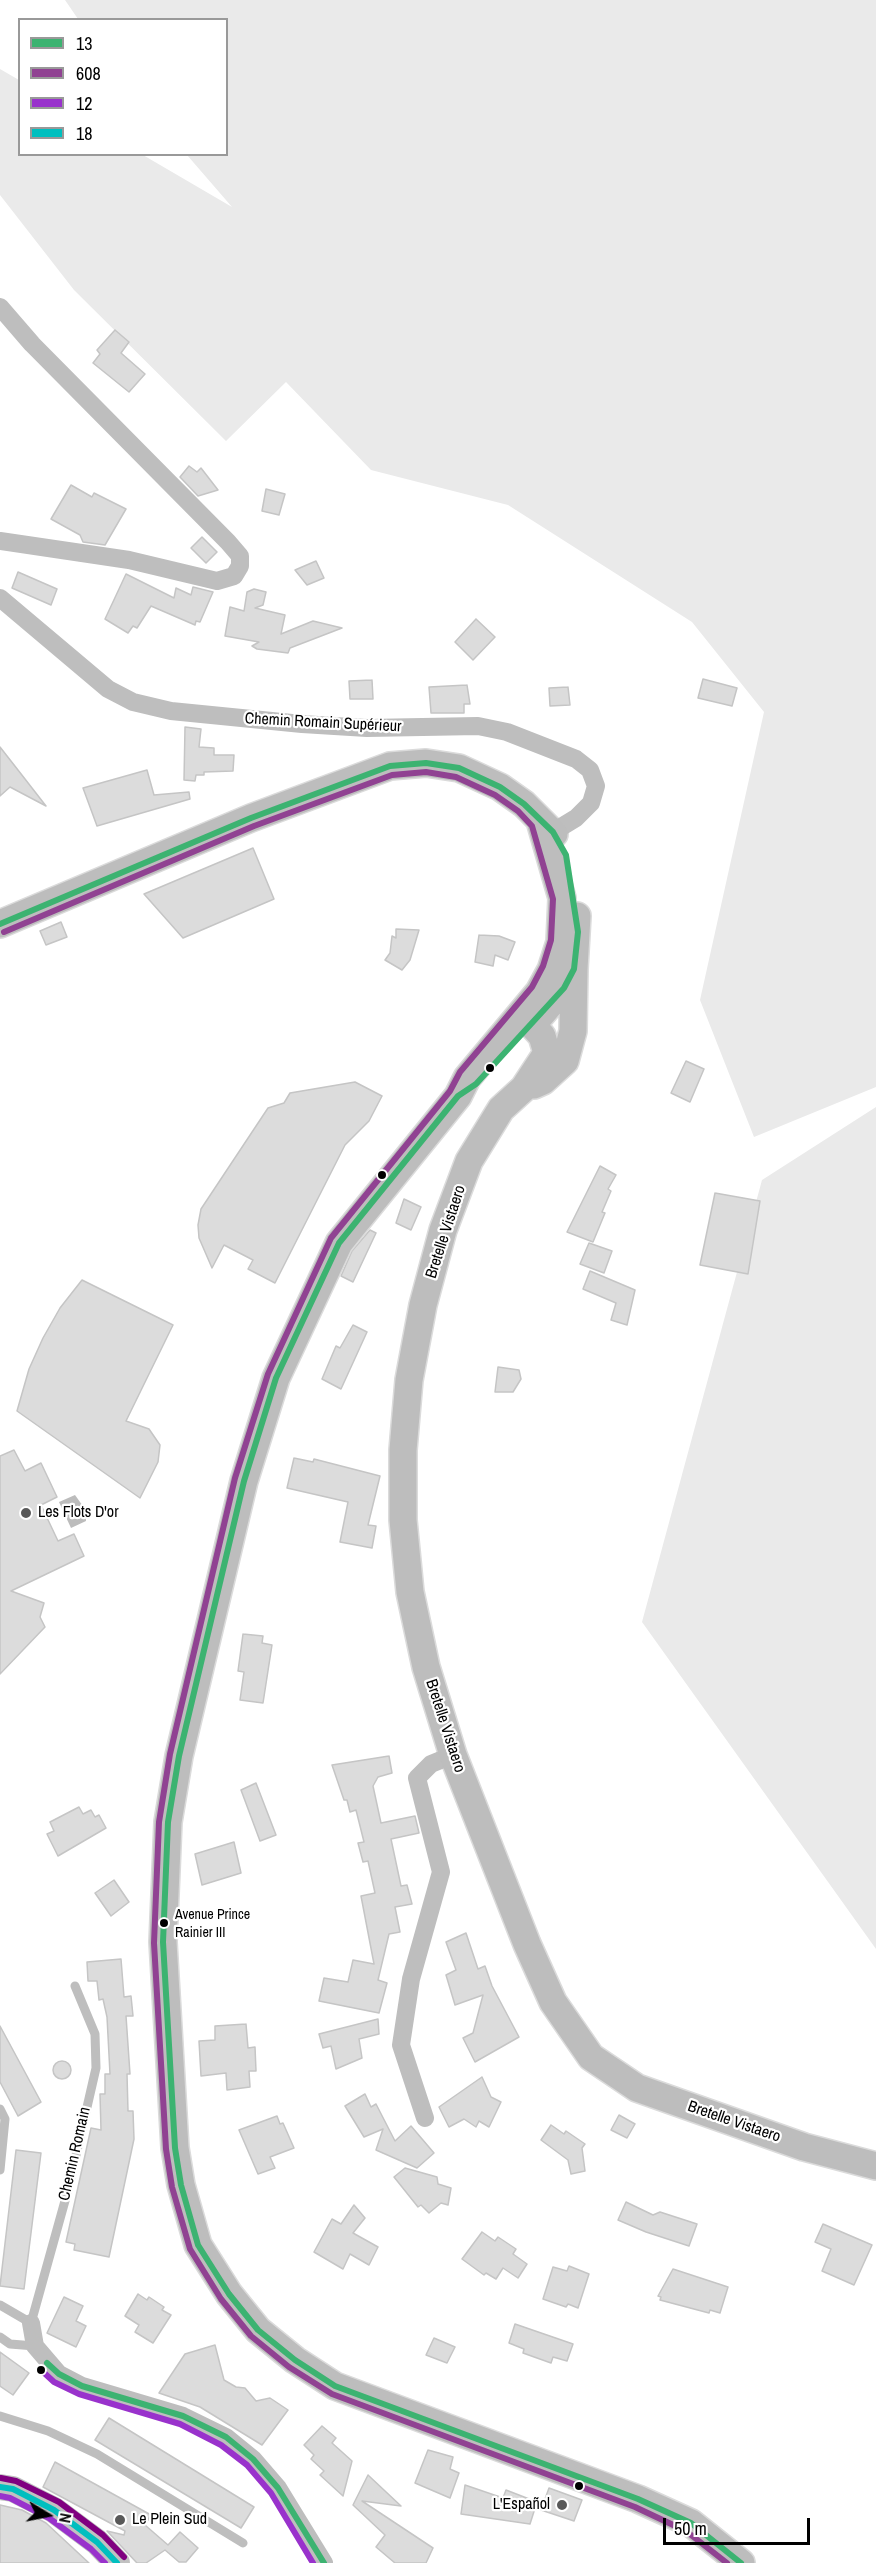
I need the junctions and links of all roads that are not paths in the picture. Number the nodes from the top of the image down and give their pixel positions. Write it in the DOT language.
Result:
graph roads {
  1 [pos="0,307"];
  2 [pos="0,541"];
  3 [pos="0,598"];
  4 [pos="546,830"];
  5 [pos="0,924"];
  6 [pos="574,969"];
  7 [pos="537,1011"];
  8 [pos="573,1031"];
  9 [pos="524,1088"];
  10 [pos="453,1755"];
  11 [pos="75,1986"];
  12 [pos="0,2109"];
  13 [pos="425,2118"];
  14 [pos="876,2166"];
  15 [pos="0,2170"];
  16 [pos="0,2305"];
  17 [pos="31,2323"];
  18 [pos="0,2337"];
  19 [pos="35,2346"];
  20 [pos="0,2416"];
  21 [pos="0,2487"];
  22 [pos="243,2543"];
  23 [pos="117,2563"];
  24 [pos="324,2563"];
  25 [pos="741,2563"];
  1 -- 2 [label="street"];
  3 -- 4 [label="street, Chemin Romain Supérieur"];
  4 -- 5 [label="main road"];
  4 -- 6 [label="main road, Bretelle Vistaero"];
  4 -- 7 [label="main road"];
  6 -- 7 [label="main road"];
  6 -- 8 [label="main road, Bretelle Vistaero"];
  7 -- 8 [label="main road"];
  7 -- 9 [label="main road, Bretelle Vistaero"];
  7 -- 25 [label="main road"];
  8 -- 9 [label="main road, Bretelle Vistaero"];
  9 -- 10 [label="main road, Bretelle Vistaero"];
  10 -- 13 [label="street"];
  10 -- 14 [label="main road, Bretelle Vistaero"];
  11 -- 17 [label="lane, Chemin Romain"];
  12 -- 15 [label="lane"];
  16 -- 17 [label="lane"];
  17 -- 19 [label="street, Chemin Romain"];
  18 -- 19 [label="lane"];
  19 -- 24 [label="street"];
  20 -- 22 [label="lane"];
  21 -- 23 [label="main road"];
}
